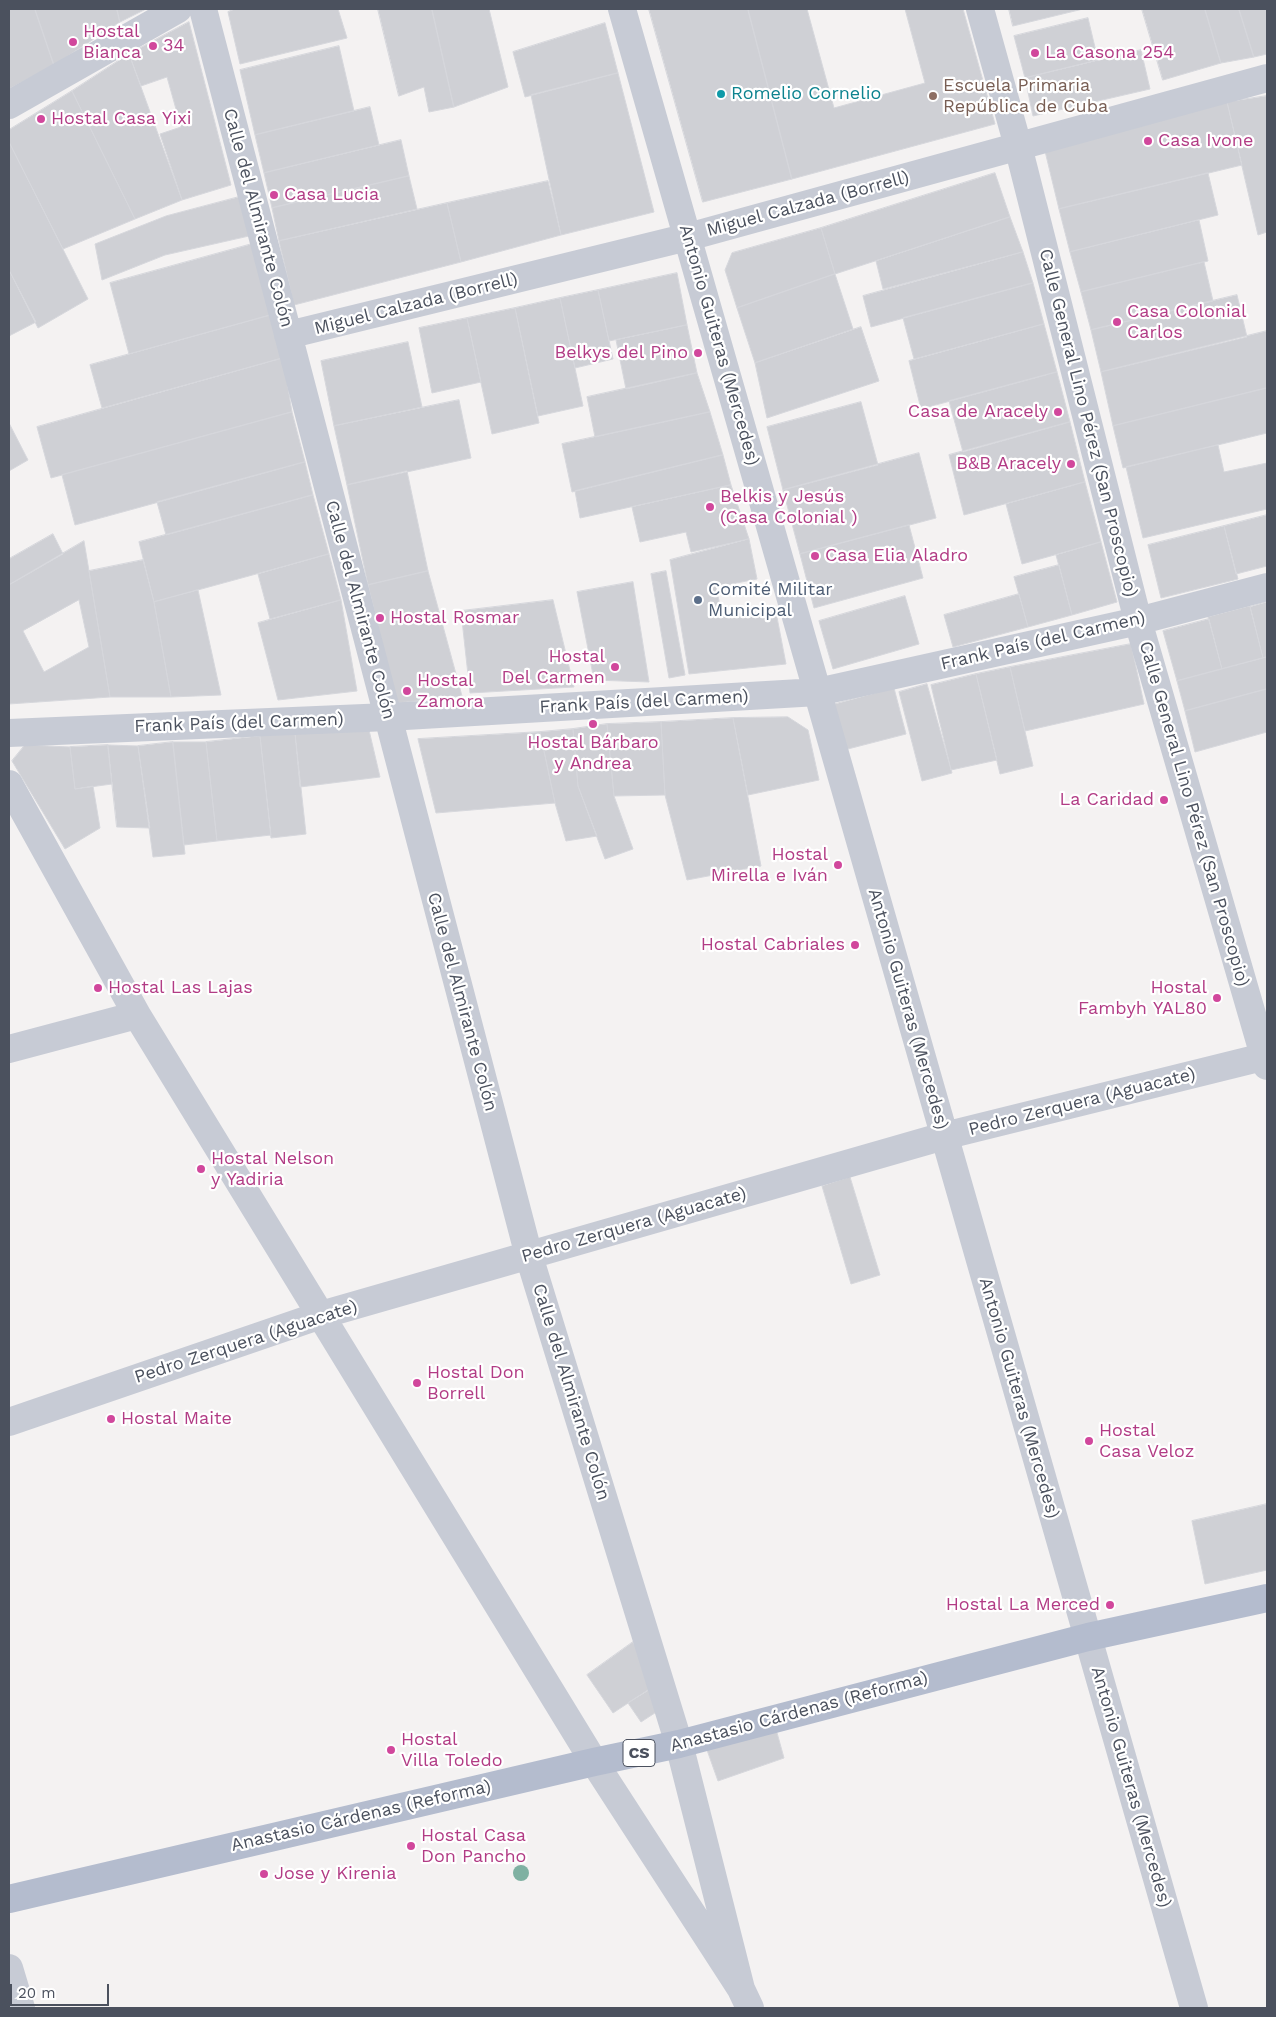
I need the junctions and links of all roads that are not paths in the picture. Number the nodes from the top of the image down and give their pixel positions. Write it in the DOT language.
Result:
graph roads {
  1 [pos="178,9"];
  2 [pos="203,9"];
  3 [pos="622,9"];
  4 [pos="980,9"];
  5 [pos="1267,78"];
  6 [pos="9,105"];
  7 [pos="1018,146"];
  8 [pos="688,237"];
  9 [pos="288,335"];
  10 [pos="1267,587"];
  11 [pos="1138,621"];
  12 [pos="818,692"];
  13 [pos="388,716"];
  14 [pos="9,733"];
  15 [pos="9,784"];
  16 [pos="137,1015"];
  17 [pos="9,1049"];
  18 [pos="1266,1059"];
  19 [pos="944,1136"];
  20 [pos="529,1256"];
  21 [pos="321,1315"];
  22 [pos="9,1422"];
  23 [pos="1267,1598"];
  24 [pos="1088,1637"];
  25 [pos="679,1744"];
  26 [pos="594,1762"];
  27 [pos="9,1899"];
  28 [pos="9,1968"];
  29 [pos="745,1999"];
  30 [pos="21,2008"];
  31 [pos="1194,2008"];
  1 -- 6 [label="street"];
  2 -- 9 [label="street, Calle del Almirante Colón"];
  3 -- 8 [label="street, Antonio Guiteras (Mercedes)"];
  4 -- 7 [label="street, Calle General Lino Pérez (San Proscopio)"];
  5 -- 7 [label="street, Miguel Calzada (Borrell)"];
  7 -- 8 [label="street, Miguel Calzada (Borrell)"];
  7 -- 11 [label="street, Calle General Lino Pérez (San Proscopio)"];
  8 -- 9 [label="street, Miguel Calzada (Borrell)"];
  8 -- 12 [label="street, Antonio Guiteras (Mercedes)"];
  9 -- 13 [label="street, Calle del Almirante Colón"];
  10 -- 11 [label="street, Frank País (del Carmen)"];
  11 -- 12 [label="street, Frank País (del Carmen)"];
  11 -- 18 [label="street, Calle General Lino Pérez (San Proscopio)"];
  12 -- 13 [label="street, Frank País (del Carmen)"];
  12 -- 19 [label="street, Antonio Guiteras (Mercedes)"];
  13 -- 14 [label="street, Frank País (del Carmen)"];
  13 -- 20 [label="street, Calle del Almirante Colón"];
  15 -- 16 [label="street"];
  16 -- 17 [label="street"];
  16 -- 21 [label="street"];
  18 -- 19 [label="street, Pedro Zerquera (Aguacate)"];
  19 -- 20 [label="street, Pedro Zerquera (Aguacate)"];
  19 -- 24 [label="street, Antonio Guiteras (Mercedes)"];
  20 -- 21 [label="street, Pedro Zerquera (Aguacate)"];
  20 -- 25 [label="street, Calle del Almirante Colón"];
  21 -- 22 [label="street, Pedro Zerquera (Aguacate)"];
  21 -- 26 [label="street"];
  23 -- 24 [label="main road, Anastasio Cárdenas (Reforma) / CS"];
  24 -- 25 [label="main road, Anastasio Cárdenas (Reforma) / CS"];
  24 -- 31 [label="street, Antonio Guiteras (Mercedes)"];
  25 -- 26 [label="main road, Anastasio Cárdenas (Reforma) / CS"];
  25 -- 29 [label="street, Calle del Almirante Colón"];
  26 -- 27 [label="main road, Anastasio Cárdenas (Reforma) / CS"];
  26 -- 29 [label="street"];
  28 -- 30 [label="street"];
}
